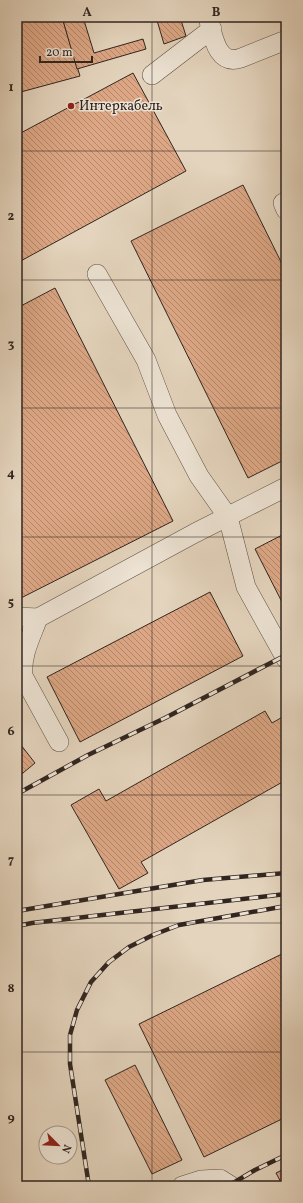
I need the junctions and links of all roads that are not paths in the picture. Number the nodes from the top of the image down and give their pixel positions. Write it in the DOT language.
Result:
graph roads {
  1 [pos="210,23"];
  2 [pos="286,40"];
  3 [pos="152,75"];
  4 [pos="97,274"];
  5 [pos="286,487"];
  6 [pos="228,517"];
  7 [pos="17,617"];
  8 [pos="38,618"];
  9 [pos="17,652"];
  10 [pos="286,659"];
  11 [pos="59,742"];
  12 [pos="182,1186"];
  13 [pos="231,1186"];
  1 -- 2 [label="lane"];
  1 -- 3 [label="lane"];
  4 -- 6 [label="lane"];
  5 -- 6 [label="lane"];
  6 -- 8 [label="lane"];
  6 -- 10 [label="lane"];
  7 -- 8 [label="lane"];
  8 -- 9 [label="lane"];
  8 -- 11 [label="lane"];
  12 -- 13 [label="lane"];
}
